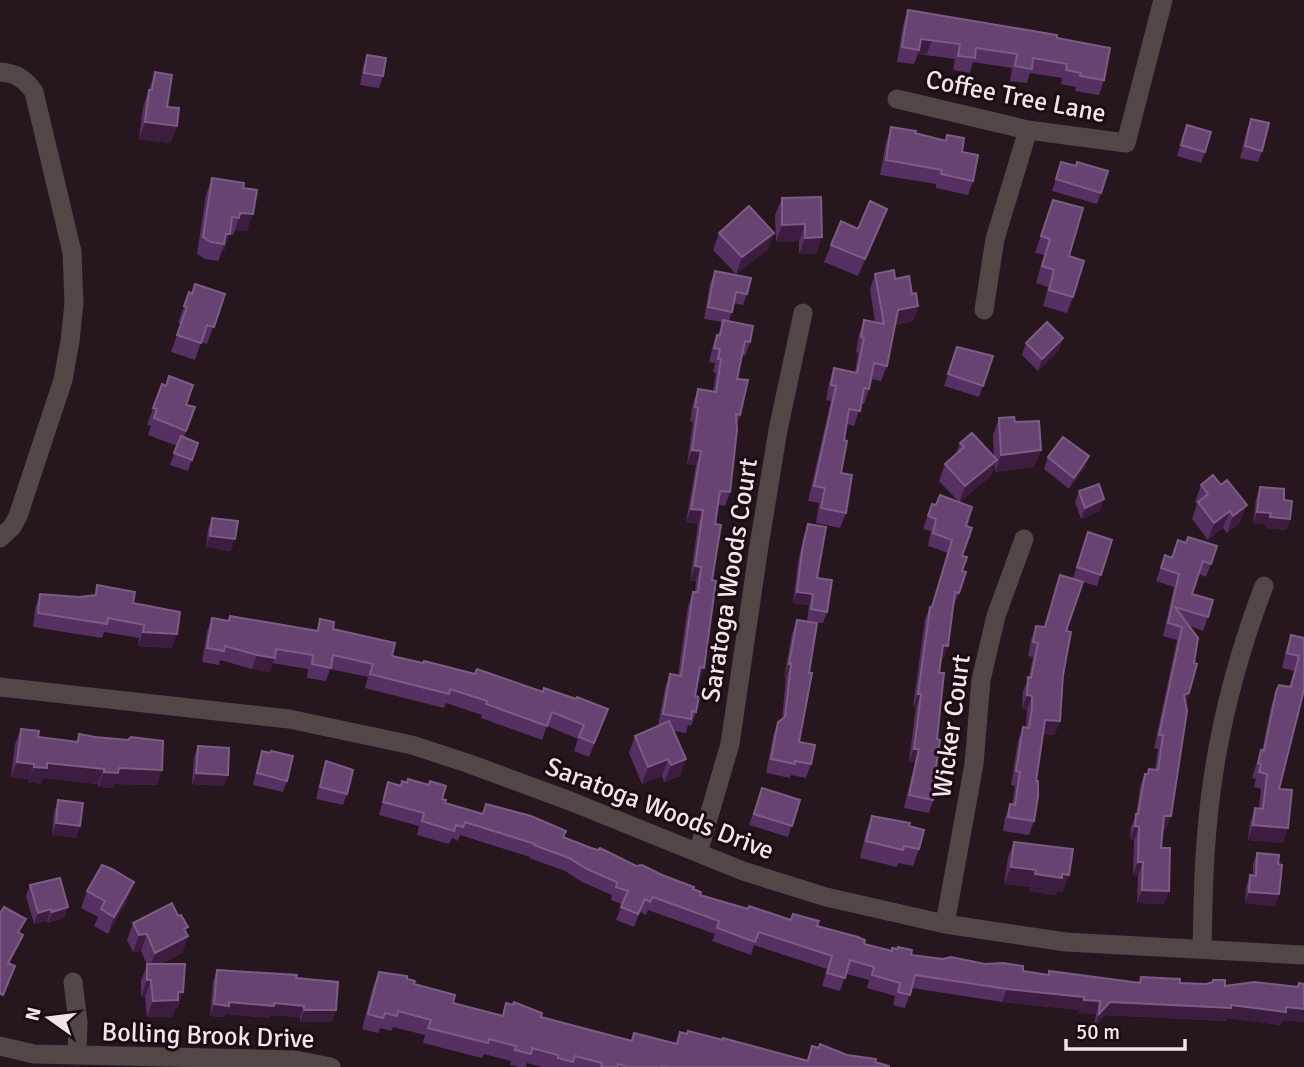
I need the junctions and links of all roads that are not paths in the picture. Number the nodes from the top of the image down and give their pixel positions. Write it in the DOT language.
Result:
graph roads {
  1 [pos="1163,0"];
  2 [pos="0,72"];
  3 [pos="897,99"];
  4 [pos="1028,130"];
  5 [pos="984,310"];
  6 [pos="803,313"];
  7 [pos="0,538"];
  8 [pos="1024,540"];
  9 [pos="1265,586"];
  10 [pos="0,687"];
  11 [pos="698,853"];
  12 [pos="945,924"];
  13 [pos="1202,949"];
  14 [pos="1304,955"];
  15 [pos="73,982"];
  16 [pos="0,1046"];
  17 [pos="76,1056"];
  18 [pos="331,1067"];
  1 -- 4 [label="street, Coffee Tree Lane"];
  2 -- 7 [label="street"];
  3 -- 4 [label="street, Coffee Tree Lane"];
  4 -- 5 [label="street"];
  6 -- 11 [label="street, Saratoga Woods Court"];
  8 -- 12 [label="street, Wicker Court"];
  9 -- 13 [label="street"];
  10 -- 11 [label="street, Saratoga Woods Drive"];
  11 -- 12 [label="street, Saratoga Woods Drive"];
  12 -- 13 [label="street, Saratoga Woods Drive"];
  13 -- 14 [label="street, Saratoga Woods Drive"];
  15 -- 17 [label="street"];
  16 -- 17 [label="street, Bolling Brook Drive"];
  17 -- 18 [label="street, Bolling Brook Drive"];
}
